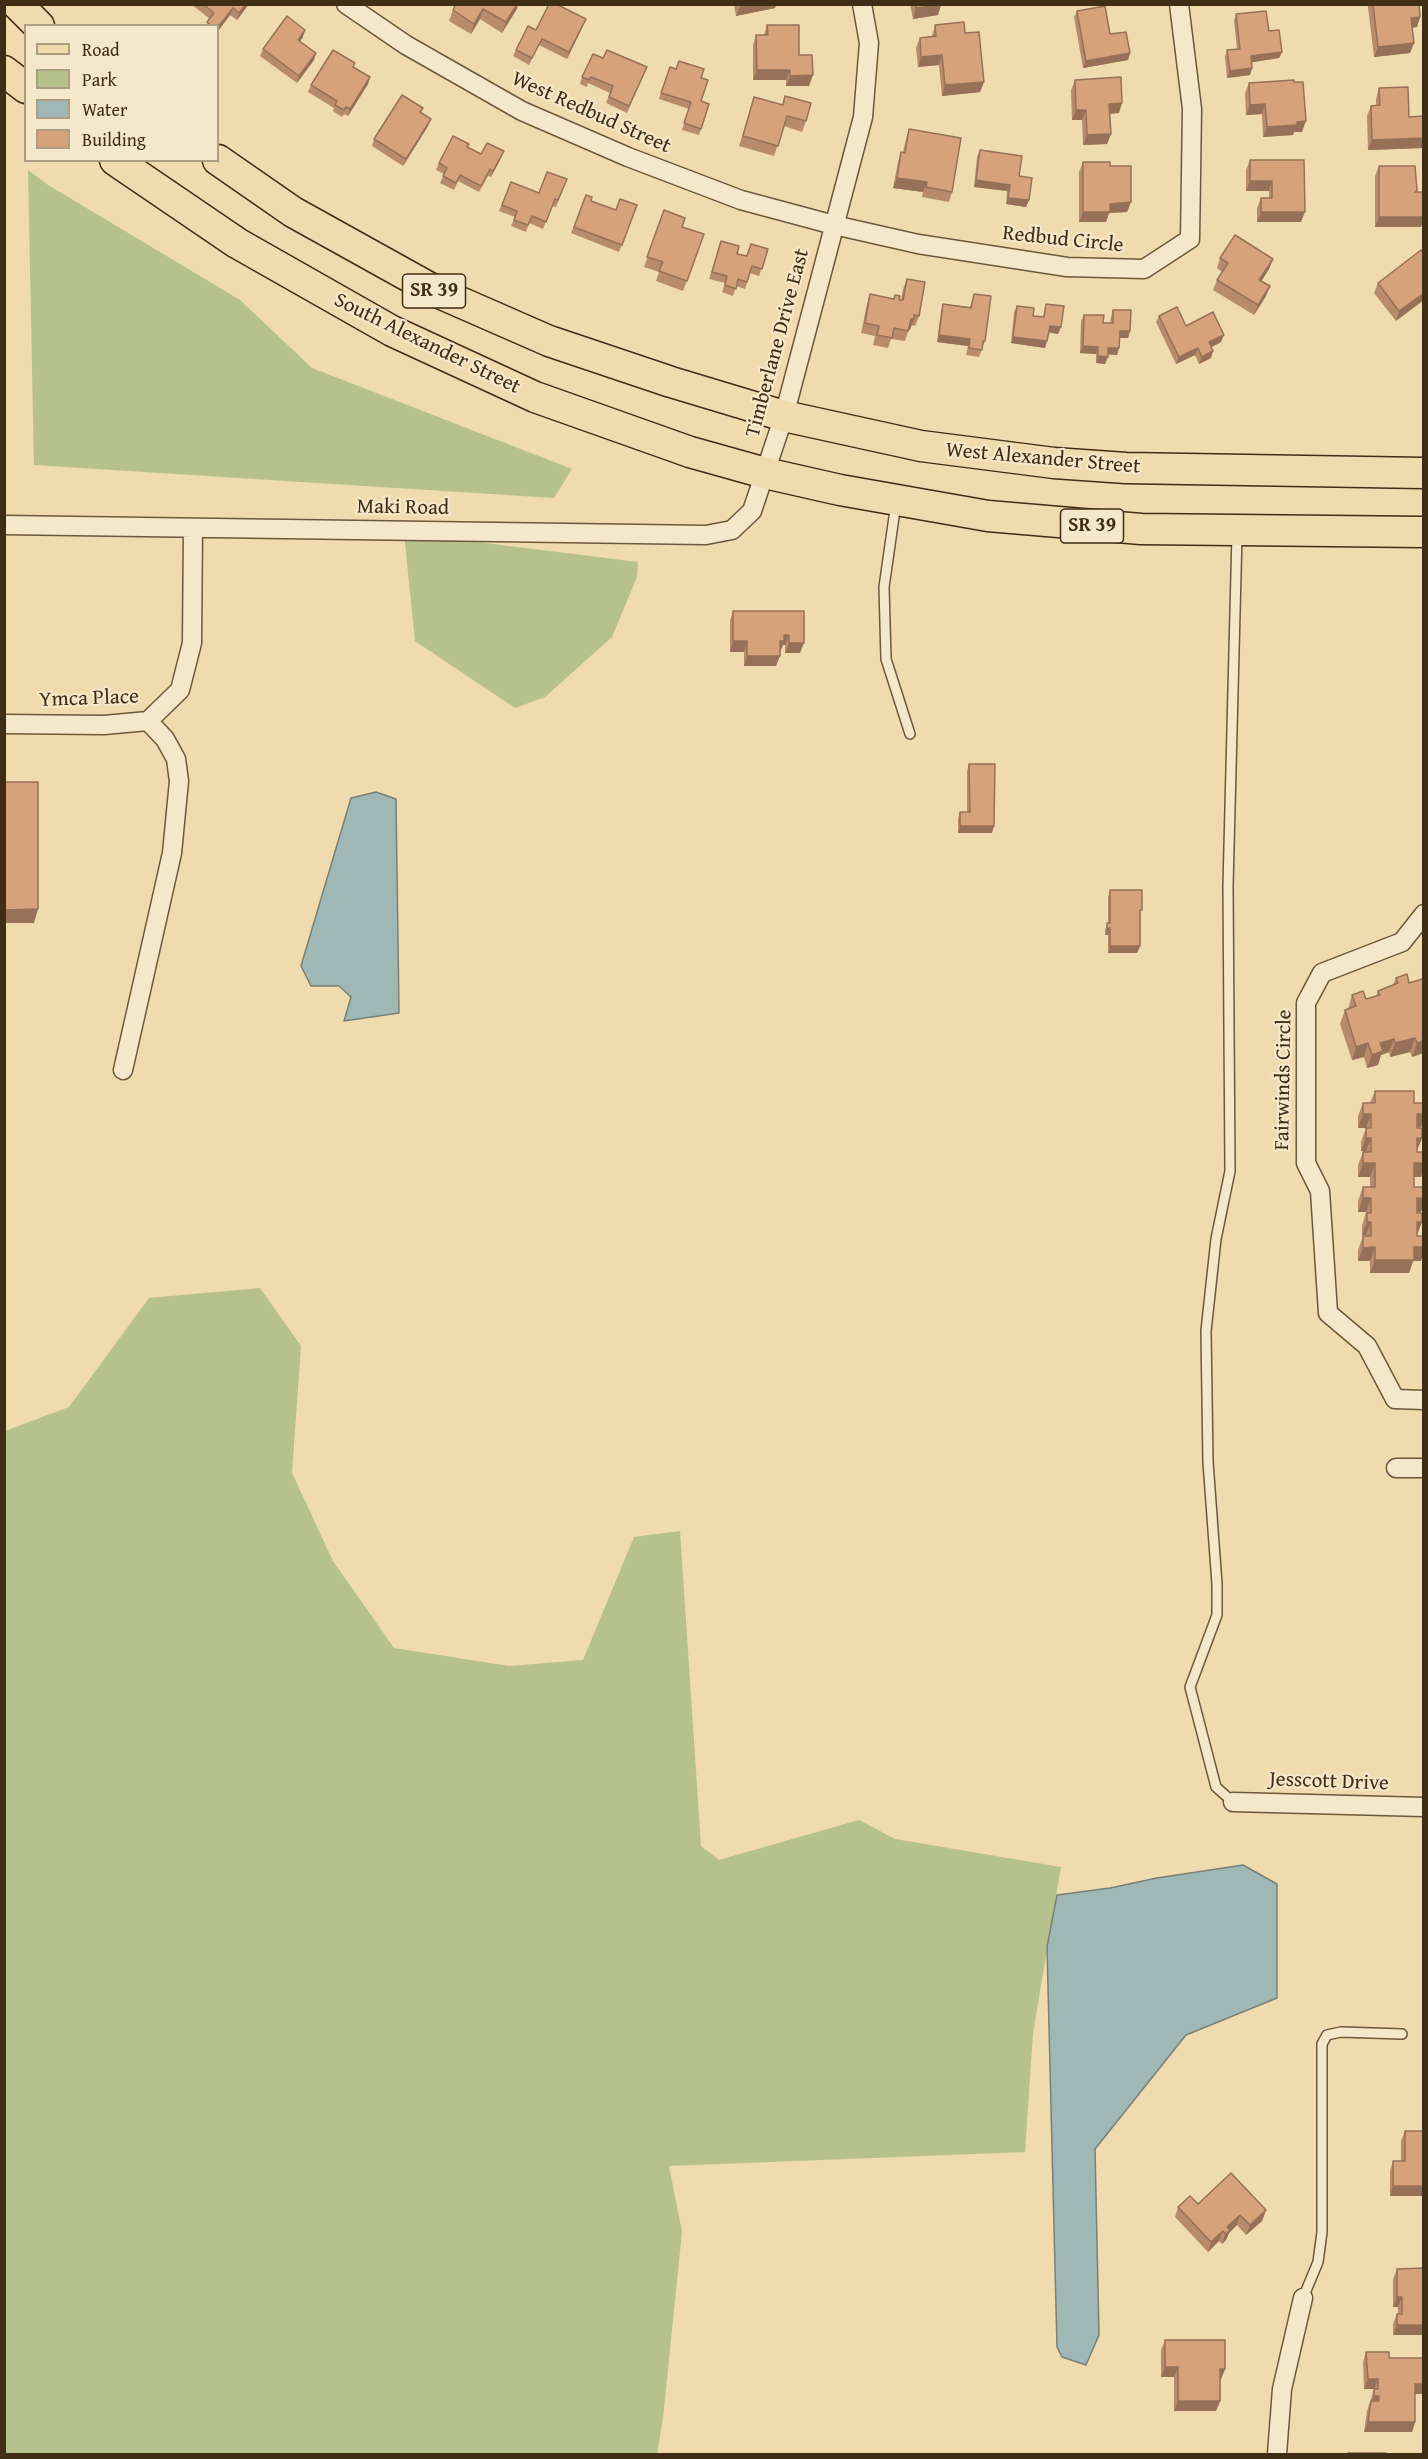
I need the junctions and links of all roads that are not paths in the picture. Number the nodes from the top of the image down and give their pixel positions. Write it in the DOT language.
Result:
graph roads {
  1 [pos="17,4"];
  2 [pos="346,4"];
  3 [pos="862,4"];
  4 [pos="1179,4"];
  5 [pos="37,24"];
  6 [pos="4,71"];
  7 [pos="24,86"];
  8 [pos="219,161"];
  9 [pos="118,162"];
  10 [pos="834,225"];
  11 [pos="784,416"];
  12 [pos="765,473"];
  13 [pos="1424,473"];
  14 [pos="896,501"];
  15 [pos="4,525"];
  16 [pos="194,528"];
  17 [pos="1237,531"];
  18 [pos="1424,532"];
  19 [pos="148,721"];
  20 [pos="4,724"];
  21 [pos="910,734"];
  22 [pos="1424,914"];
  23 [pos="123,1070"];
  24 [pos="1424,1400"];
  25 [pos="1396,1468"];
  26 [pos="1424,1468"];
  27 [pos="1233,1802"];
  28 [pos="1424,1807"];
  29 [pos="1402,2034"];
  30 [pos="1303,2298"];
  31 [pos="1277,2454"];
  1 -- 5 [label="main road"];
  2 -- 10 [label="street, West Redbud Street"];
  3 -- 10 [label="street, Timberlane Drive East"];
  4 -- 10 [label="street, Redbud Circle"];
  6 -- 7 [label="main road"];
  8 -- 11 [label="main road, West Alexander Street / SR 39"];
  9 -- 12 [label="main road, South Alexander Street / SR 39"];
  10 -- 11 [label="street, Timberlane Drive East"];
  11 -- 12 [label="street, Timberlane Drive East"];
  11 -- 13 [label="main road, West Alexander Street / SR 39"];
  12 -- 14 [label="main road, SR 39"];
  12 -- 16 [label="street, Maki Road"];
  14 -- 17 [label="main road, SR 39"];
  14 -- 21 [label="lane"];
  15 -- 16 [label="street, Maki Road"];
  16 -- 19 [label="street, Ymca Place"];
  17 -- 18 [label="main road, SR 39"];
  17 -- 27 [label="lane"];
  19 -- 20 [label="street, Ymca Place"];
  19 -- 23 [label="street"];
  22 -- 24 [label="street, Fairwinds Circle"];
  25 -- 26 [label="street"];
  27 -- 28 [label="street, Jesscott Drive"];
  29 -- 30 [label="lane"];
  30 -- 31 [label="street"];
}
